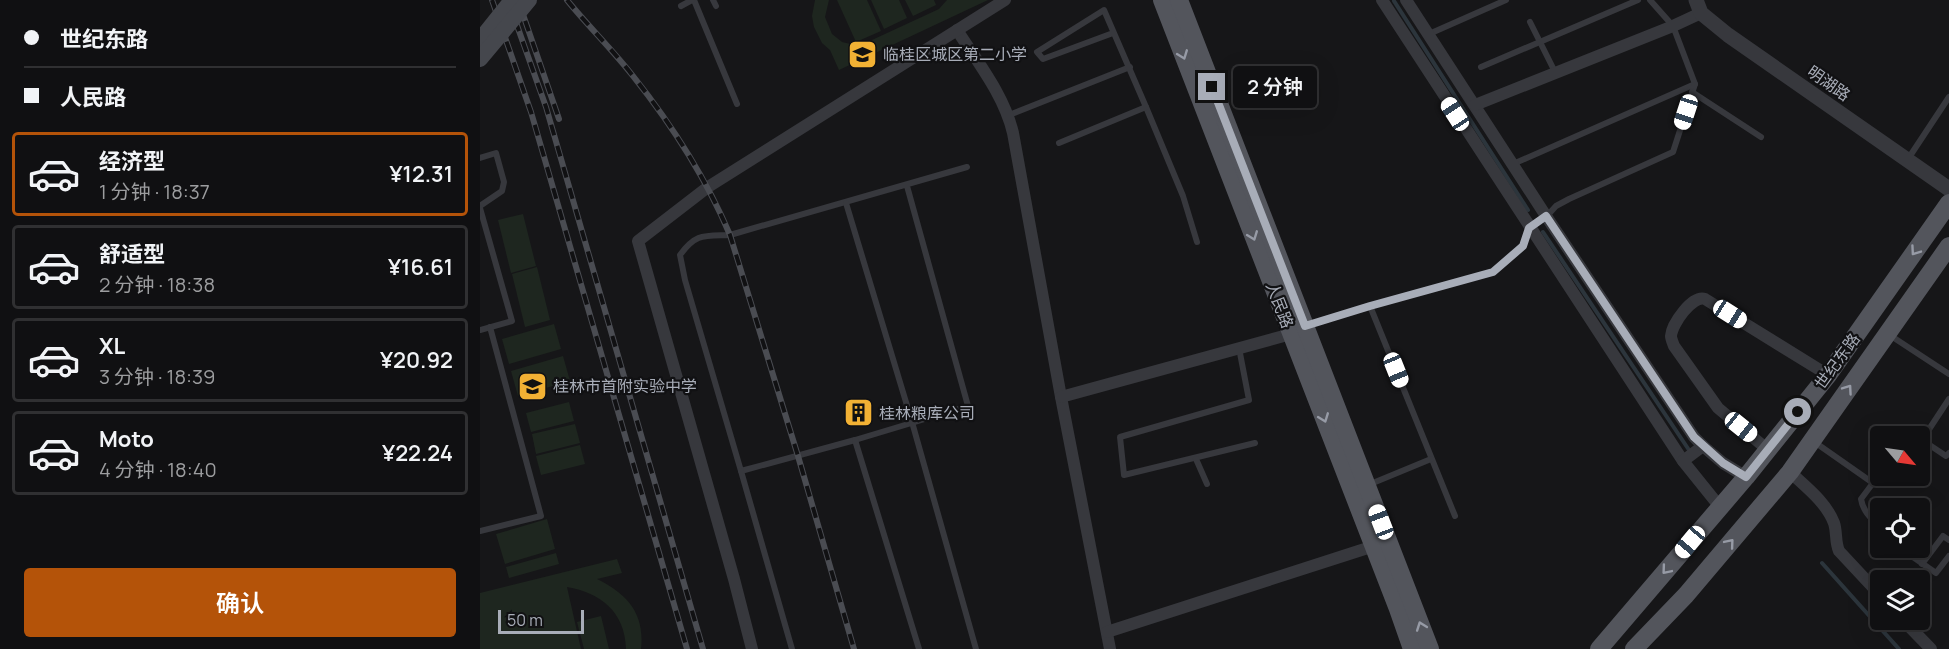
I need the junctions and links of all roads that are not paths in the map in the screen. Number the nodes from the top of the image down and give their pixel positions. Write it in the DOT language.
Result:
graph roads {
  1 [pos="512,0"];
  2 [pos="530,0"];
  3 [pos="693,0"];
  4 [pos="1005,0"];
  5 [pos="1162,0"];
  6 [pos="1179,0"];
  7 [pos="1382,0"];
  8 [pos="1406,0"];
  9 [pos="1506,0"];
  10 [pos="1638,0"];
  11 [pos="1650,0"];
  12 [pos="681,6"];
  13 [pos="1698,6"];
  14 [pos="1530,22"];
  15 [pos="1673,26"];
  16 [pos="957,30"];
  17 [pos="1113,33"];
  18 [pos="1429,34"];
  19 [pos="480,40"];
  20 [pos="1540,41"];
  21 [pos="480,59"];
  22 [pos="1130,67"];
  23 [pos="1481,67"];
  24 [pos="1555,72"];
  25 [pos="1695,84"];
  26 [pos="1692,92"];
  27 [pos="1949,97"];
  28 [pos="737,104"];
  29 [pos="1475,105"];
  30 [pos="1146,107"];
  31 [pos="1009,115"];
  32 [pos="1761,137"];
  33 [pos="1059,143"];
  34 [pos="480,158"];
  35 [pos="1907,160"];
  36 [pos="1513,164"];
  37 [pos="967,167"];
  38 [pos="907,186"];
  39 [pos="1949,189"];
  40 [pos="846,203"];
  41 [pos="1949,203"];
  42 [pos="480,207"];
  43 [pos="1546,216"];
  44 [pos="1529,228"];
  45 [pos="1197,242"];
  46 [pos="1949,246"];
  47 [pos="1370,306"];
  48 [pos="490,327"];
  49 [pos="480,330"];
  50 [pos="1298,330"];
  51 [pos="1887,334"];
  52 [pos="1239,347"];
  53 [pos="1949,374"];
  54 [pos="1828,375"];
  55 [pos="1060,397"];
  56 [pos="1948,402"];
  57 [pos="912,422"];
  58 [pos="1812,440"];
  59 [pos="855,441"];
  60 [pos="1255,443"];
  61 [pos="1703,446"];
  62 [pos="1768,450"];
  63 [pos="1949,453"];
  64 [pos="1196,459"];
  65 [pos="1431,459"];
  66 [pos="1683,461"];
  67 [pos="741,471"];
  68 [pos="1790,472"];
  69 [pos="1746,477"];
  70 [pos="1870,481"];
  71 [pos="1206,484"];
  72 [pos="1366,485"];
  73 [pos="1871,486"];
  74 [pos="1720,507"];
  75 [pos="1455,516"];
  76 [pos="1870,517"];
  77 [pos="480,531"];
  78 [pos="1949,540"];
  79 [pos="1374,546"];
  80 [pos="1949,556"];
  81 [pos="1914,558"];
  82 [pos="1922,564"];
  83 [pos="1870,584"];
  84 [pos="1406,606"];
  85 [pos="1913,630"];
  86 [pos="1107,632"];
  87 [pos="752,649"];
  88 [pos="792,649"];
  89 [pos="919,649"];
  90 [pos="976,649"];
  91 [pos="1110,649"];
  92 [pos="1412,649"];
  93 [pos="1430,649"];
  94 [pos="1599,649"];
  95 [pos="1634,649"];
  96 [pos="1931,649"];
  1 -- 19 [label="main road, bridge"];
  2 -- 21 [label="main road, bridge"];
  3 -- 12 [label="lane"];
  3 -- 28 [label="lane"];
  4 -- 16 [label="street"];
  5 -- 50 [label="main road, 人民路, one-way"];
  6 -- 50 [label="main road, 人民路"];
  7 -- 44 [label="street"];
  8 -- 18 [label="street"];
  9 -- 18 [label="lane"];
  10 -- 20 [label="lane"];
  11 -- 15 [label="lane"];
  13 -- 15 [label="street"];
  13 -- 35 [label="street, 明湖路"];
  14 -- 20 [label="lane"];
  15 -- 24 [label="street"];
  15 -- 25 [label="lane"];
  16 -- 31 [label="street"];
  16 -- 87 [label="street"];
  17 -- 17 [label="lane"];
  17 -- 22 [label="lane"];
  18 -- 29 [label="street"];
  20 -- 23 [label="lane"];
  20 -- 24 [label="lane"];
  22 -- 30 [label="lane"];
  22 -- 31 [label="lane"];
  24 -- 29 [label="street"];
  25 -- 26 [label="lane"];
  25 -- 36 [label="lane"];
  26 -- 32 [label="lane"];
  26 -- 43 [label="lane"];
  27 -- 35 [label="lane"];
  29 -- 36 [label="street"];
  30 -- 33 [label="lane"];
  30 -- 45 [label="lane"];
  31 -- 55 [label="street"];
  34 -- 42 [label="lane"];
  35 -- 39 [label="street, 明湖路"];
  36 -- 43 [label="street"];
  37 -- 38 [label="lane"];
  38 -- 40 [label="lane"];
  38 -- 57 [label="lane"];
  40 -- 57 [label="lane"];
  40 -- 67 [label="lane"];
  41 -- 54 [label="main road, 世纪东路, one-way"];
  42 -- 48 [label="lane"];
  43 -- 44 [label="street"];
  43 -- 61 [label="street"];
  44 -- 47 [label="lane"];
  44 -- 66 [label="street"];
  46 -- 51 [label="main road, 世纪东路"];
  47 -- 50 [label="lane"];
  47 -- 65 [label="lane"];
  48 -- 49 [label="lane"];
  48 -- 77 [label="lane"];
  50 -- 52 [label="street"];
  50 -- 72 [label="main road, 人民路"];
  50 -- 79 [label="main road, 人民路, one-way"];
  51 -- 53 [label="lane"];
  58 -- 51 [label="main road, 世纪东路, one-way"];
  52 -- 55 [label="street"];
  52 -- 64 [label="lane"];
  54 -- 62 [label="main road, 世纪东路"];
  54 -- 62 [label="street"];
  55 -- 86 [label="street"];
  56 -- 63 [label="lane"];
  57 -- 59 [label="lane"];
  57 -- 90 [label="lane"];
  58 -- 68 [label="main road, 世纪东路"];
  58 -- 70 [label="lane"];
  59 -- 67 [label="lane"];
  59 -- 89 [label="lane"];
  60 -- 64 [label="lane"];
  61 -- 66 [label="street"];
  61 -- 69 [label="street"];
  62 -- 69 [label="main road, 世纪东路"];
  64 -- 71 [label="lane"];
  65 -- 72 [label="lane"];
  65 -- 75 [label="lane"];
  66 -- 74 [label="street"];
  67 -- 88 [label="lane"];
  68 -- 83 [label="street"];
  95 -- 68 [label="main road, 世纪东路, one-way"];
  69 -- 74 [label="main road, 世纪东路"];
  72 -- 84 [label="main road, 人民路"];
  73 -- 76 [label="lane"];
  74 -- 94 [label="main road, 世纪东路, one-way"];
  78 -- 82 [label="lane"];
  79 -- 84 [label="main road, 人民路"];
  79 -- 86 [label="street"];
  80 -- 82 [label="lane"];
  81 -- 82 [label="lane"];
  84 -- 92 [label="main road"];
  93 -- 84 [label="main road, one-way"];
  85 -- 96 [label="street"];
  86 -- 91 [label="street"];
}
